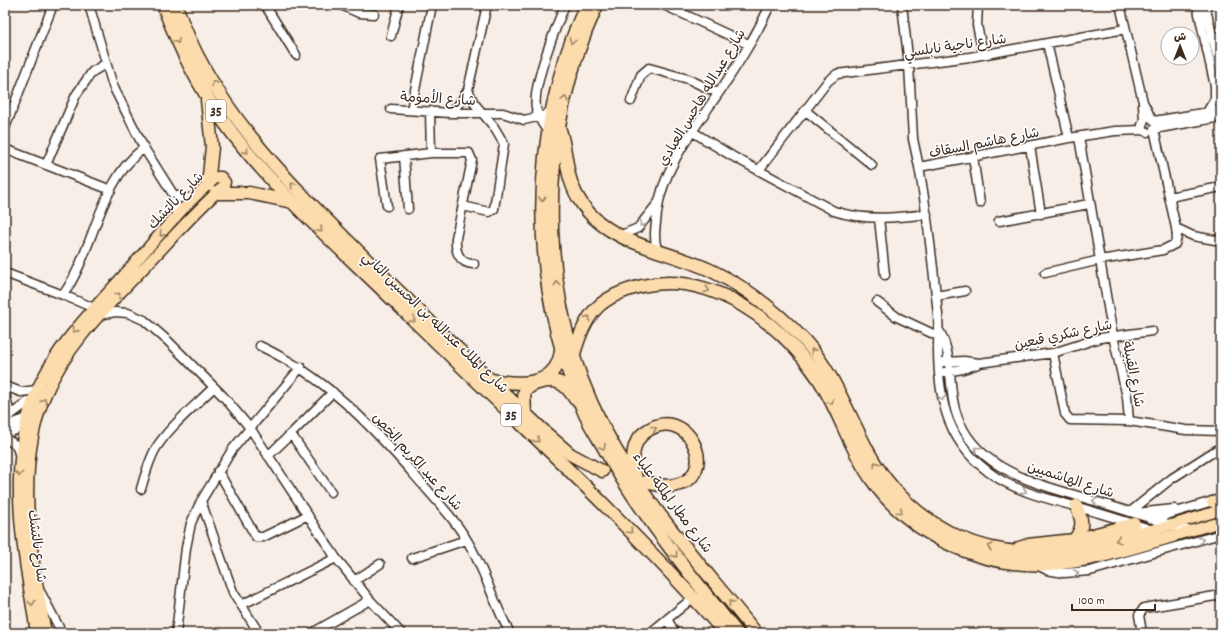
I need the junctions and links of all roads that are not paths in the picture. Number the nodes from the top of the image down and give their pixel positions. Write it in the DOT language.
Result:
graph roads {
  1 [pos="53,5"];
  2 [pos="89,5"];
  3 [pos="163,5"];
  4 [pos="176,5"];
  5 [pos="265,5"];
  6 [pos="341,5"];
  7 [pos="399,5"];
  8 [pos="432,5"];
  9 [pos="487,5"];
  10 [pos="565,5"];
  11 [pos="586,5"];
  12 [pos="597,5"];
  13 [pos="664,5"];
  14 [pos="770,5"];
  15 [pos="902,5"];
  16 [pos="978,5"];
  17 [pos="1120,5"];
  18 [pos="1197,5"];
  19 [pos="1206,5"];
  20 [pos="680,8"];
  21 [pos="374,14"];
  22 [pos="1125,29"];
  23 [pos="391,36"];
  24 [pos="1213,37"];
  25 [pos="1047,43"];
  26 [pos="748,44"];
  27 [pos="983,54"];
  28 [pos="296,55"];
  29 [pos="105,64"];
  30 [pos="909,65"];
  31 [pos="1221,73"];
  32 [pos="468,90"];
  33 [pos="718,93"];
  34 [pos="206,95"];
  35 [pos="631,101"];
  36 [pos="553,107"];
  37 [pos="391,109"];
  38 [pos="411,110"];
  39 [pos="1221,110"];
  40 [pos="430,111"];
  41 [pos="806,111"];
  42 [pos="1207,112"];
  43 [pos="450,113"];
  44 [pos="484,114"];
  45 [pos="1221,116"];
  46 [pos="538,117"];
  47 [pos="1149,125"];
  48 [pos="5,128"];
  49 [pos="554,130"];
  50 [pos="693,132"];
  51 [pos="1079,137"];
  52 [pos="1069,138"];
  53 [pos="1030,146"];
  54 [pos="144,148"];
  55 [pos="5,149"];
  56 [pos="431,154"];
  57 [pos="404,156"];
  58 [pos="973,157"];
  59 [pos="46,165"];
  60 [pos="872,165"];
  61 [pos="919,167"];
  62 [pos="759,170"];
  63 [pos="1221,187"];
  64 [pos="212,189"];
  65 [pos="111,190"];
  66 [pos="173,194"];
  67 [pos="195,197"];
  68 [pos="1169,197"];
  69 [pos="293,202"];
  70 [pos="658,203"];
  71 [pos="980,203"];
  72 [pos="1089,204"];
  73 [pos="387,206"];
  74 [pos="462,206"];
  75 [pos="408,209"];
  76 [pos="927,214"];
  77 [pos="1041,214"];
  78 [pos="176,218"];
  79 [pos="879,218"];
  80 [pos="999,221"];
  81 [pos="1176,228"];
  82 [pos="619,236"];
  83 [pos="1221,241"];
  84 [pos="657,249"];
  85 [pos="1100,260"];
  86 [pos="474,264"];
  87 [pos="5,273"];
  88 [pos="1045,273"];
  89 [pos="885,275"];
  90 [pos="965,291"];
  91 [pos="63,295"];
  92 [pos="936,296"];
  93 [pos="877,302"];
  94 [pos="96,312"];
  95 [pos="1152,331"];
  96 [pos="940,336"];
  97 [pos="1114,336"];
  98 [pos="260,346"];
  99 [pos="561,347"];
  100 [pos="1053,352"];
  101 [pos="574,354"];
  102 [pos="948,362"];
  103 [pos="939,363"];
  104 [pos="979,363"];
  105 [pos="301,367"];
  106 [pos="949,371"];
  107 [pos="939,372"];
  108 [pos="490,380"];
  109 [pos="5,386"];
  110 [pos="214,387"];
  111 [pos="333,392"];
  112 [pos="5,393"];
  113 [pos="34,394"];
  114 [pos="525,413"];
  115 [pos="584,413"];
  116 [pos="7,417"];
  117 [pos="1130,421"];
  118 [pos="31,423"];
  119 [pos="5,426"];
  120 [pos="250,428"];
  121 [pos="1221,430"];
  122 [pos="5,434"];
  123 [pos="292,434"];
  124 [pos="5,438"];
  125 [pos="1221,447"];
  126 [pos="268,456"];
  127 [pos="20,457"];
  128 [pos="218,471"];
  129 [pos="602,471"];
  130 [pos="888,480"];
  131 [pos="642,484"];
  132 [pos="875,484"];
  133 [pos="141,489"];
  134 [pos="331,492"];
  135 [pos="201,501"];
  136 [pos="1218,501"];
  137 [pos="1076,506"];
  138 [pos="1189,508"];
  139 [pos="1221,510"];
  140 [pos="308,515"];
  141 [pos="1132,516"];
  142 [pos="1221,522"];
  143 [pos="1154,525"];
  144 [pos="1173,530"];
  145 [pos="1221,534"];
  146 [pos="466,540"];
  147 [pos="1074,540"];
  148 [pos="1013,551"];
  149 [pos="336,558"];
  150 [pos="412,558"];
  151 [pos="380,564"];
  152 [pos="1038,565"];
  153 [pos="354,581"];
  154 [pos="37,584"];
  155 [pos="1221,595"];
  156 [pos="694,597"];
  157 [pos="370,600"];
  158 [pos="241,605"];
  159 [pos="667,619"];
  160 [pos="40,632"];
  161 [pos="62,633"];
  162 [pos="176,633"];
  163 [pos="259,633"];
  164 [pos="312,633"];
  165 [pos="401,633"];
  166 [pos="510,633"];
  167 [pos="650,633"];
  168 [pos="675,633"];
  169 [pos="725,633"];
  170 [pos="737,633"];
  171 [pos="756,633"];
  172 [pos="1142,633"];
  1 -- 48 [label="street"];
  2 -- 29 [label="street"];
  3 -- 34 [label="highway, شارع الملك عبدالله بن الحسين الثاني / 35, one-way"];
  108 -- 4 [label="highway, شارع الملك عبدالله بن الحسين الثاني / 35, one-way"];
  5 -- 28 [label="street"];
  6 -- 21 [label="street"];
  7 -- 23 [label="street"];
  8 -- 38 [label="street"];
  9 -- 32 [label="street"];
  10 -- 46 [label="street"];
  11 -- 36 [label="highway, شارع مطار الملكة علياء, one-way"];
  49 -- 12 [label="highway, شارع مطار الملكة علياء, one-way"];
  13 -- 20 [label="street"];
  14 -- 26 [label="street, شارع عبدالله هاجس العبادي"];
  15 -- 30 [label="street"];
  16 -- 27 [label="street"];
  17 -- 22 [label="street"];
  18 -- 24 [label="street"];
  19 -- 24 [label="street"];
  20 -- 26 [label="street"];
  22 -- 25 [label="street, شارع ناجية نابلسي"];
  22 -- 47 [label="street"];
  24 -- 31 [label="street"];
  24 -- 42 [label="street"];
  25 -- 27 [label="street, شارع ناجية نابلسي"];
  25 -- 52 [label="street"];
  26 -- 33 [label="street, شارع عبدالله هاجس العبادي"];
  27 -- 30 [label="street, شارع ناجية نابلسي"];
  29 -- 54 [label="street"];
  29 -- 59 [label="street"];
  30 -- 41 [label="street, شارع ناجية نابلسي"];
  30 -- 61 [label="street"];
  32 -- 43 [label="street"];
  32 -- 44 [label="street"];
  33 -- 35 [label="street"];
  33 -- 50 [label="street, شارع عبدالله هاجس العبادي"];
  34 -- 64 [label="highway"];
  34 -- 69 [label="highway, شارع الملك عبدالله بن الحسين الثاني / 35, one-way"];
  36 -- 46 [label="street"];
  36 -- 49 [label="highway, شارع مطار الملكة علياء"];
  37 -- 38 [label="street, شارع الأمومة"];
  38 -- 40 [label="street, شارع الأمومة"];
  39 -- 42 [label="street, شارع هاشم السقاف"];
  40 -- 43 [label="street, شارع الأمومة"];
  40 -- 56 [label="street"];
  41 -- 60 [label="street"];
  41 -- 62 [label="street, شارع ناجية نابلسي"];
  42 -- 47 [label="street, شارع هاشم السقاف"];
  43 -- 44 [label="street, شارع الأمومة"];
  44 -- 46 [label="street, شارع الأمومة"];
  44 -- 74 [label="street"];
  45 -- 47 [label="street, شارع هاشم السقاف"];
  46 -- 49 [label="street"];
  47 -- 51 [label="street, شارع هاشم السقاف"];
  47 -- 68 [label="street"];
  49 -- 82 [label="highway"];
  49 -- 99 [label="highway, شارع مطار الملكة علياء, one-way"];
  101 -- 49 [label="highway, شارع مطار الملكة علياء, one-way"];
  50 -- 62 [label="street"];
  50 -- 70 [label="street, شارع عبدالله هاجس العبادي"];
  51 -- 52 [label="street, شارع هاشم السقاف"];
  51 -- 72 [label="street, شارع القبيلة"];
  52 -- 53 [label="street, شارع هاشم السقاف"];
  53 -- 58 [label="street, شارع هاشم السقاف"];
  53 -- 77 [label="street"];
  54 -- 65 [label="street"];
  54 -- 66 [label="street"];
  55 -- 59 [label="street"];
  56 -- 57 [label="street"];
  56 -- 74 [label="street"];
  57 -- 73 [label="street"];
  57 -- 75 [label="street"];
  58 -- 61 [label="street, شارع هاشم السقاف"];
  58 -- 71 [label="street"];
  59 -- 65 [label="street"];
  61 -- 76 [label="street, شارع هاشم السقاف"];
  62 -- 79 [label="street"];
  63 -- 68 [label="street"];
  64 -- 67 [label="main road, شارع نالتشك"];
  64 -- 69 [label="highway"];
  94 -- 64 [label="main road, شارع نالتشك, one-way"];
  65 -- 91 [label="street"];
  66 -- 67 [label="street"];
  66 -- 78 [label="street"];
  67 -- 78 [label="main road, شارع نالتشك"];
  68 -- 81 [label="street"];
  69 -- 156 [label="highway, شارع الملك عبدالله بن الحسين الثاني / 35, one-way"];
  70 -- 82 [label="street, شارع عبدالله هاجس العبادي, one-way"];
  70 -- 84 [label="street, شارع عبدالله هاجس العبادي"];
  72 -- 77 [label="street"];
  72 -- 85 [label="street, شارع القبيلة"];
  74 -- 86 [label="street"];
  76 -- 79 [label="street"];
  76 -- 92 [label="street, شارع الهاشميين"];
  77 -- 80 [label="street"];
  78 -- 94 [label="main road, شارع نالتشك, one-way"];
  79 -- 89 [label="street"];
  81 -- 83 [label="street"];
  81 -- 85 [label="street"];
  82 -- 84 [label="highway"];
  130 -- 84 [label="highway, one-way"];
  85 -- 88 [label="street"];
  85 -- 97 [label="street, شارع القبيلة"];
  87 -- 91 [label="street"];
  90 -- 92 [label="street"];
  91 -- 94 [label="street"];
  92 -- 96 [label="street, شارع الهاشميين"];
  93 -- 96 [label="street"];
  94 -- 110 [label="street"];
  94 -- 113 [label="main road, شارع نالتشك, one-way"];
  118 -- 94 [label="main road, شارع نالتشك, one-way"];
  95 -- 97 [label="street, شارع شكري قبعين"];
  96 -- 102 [label="street, شارع الهاشميين"];
  96 -- 103 [label="street, شارع الهاشميين"];
  97 -- 100 [label="street, شارع شكري قبعين"];
  97 -- 117 [label="street, شارع القبيلة"];
  98 -- 105 [label="street, شارع عبد الكريم الخص"];
  99 -- 108 [label="highway"];
  99 -- 115 [label="highway, شارع مطار الملكة علياء"];
  100 -- 104 [label="street, شارع شكري قبعين"];
  100 -- 117 [label="street"];
  101 -- 131 [label="highway, شارع مطار الملكة علياء"];
  101 -- 132 [label="highway, one-way"];
  102 -- 103 [label="street, شارع شكري قبعين"];
  102 -- 104 [label="street, شارع شكري قبعين"];
  102 -- 106 [label="street, شارع الهاشميين"];
  103 -- 107 [label="street, شارع الهاشميين"];
  104 -- 106 [label="street, شارع شكري قبعين"];
  105 -- 111 [label="street, شارع عبد الكريم الخص"];
  105 -- 120 [label="street"];
  106 -- 107 [label="street, شارع شكري قبعين"];
  141 -- 106 [label="street, شارع الهاشميين, one-way"];
  107 -- 137 [label="street, شارع الهاشميين, one-way"];
  108 -- 114 [label="highway, شارع الملك عبدالله بن الحسين الثاني / 35"];
  109 -- 113 [label="street"];
  110 -- 120 [label="street"];
  110 -- 133 [label="street"];
  111 -- 123 [label="street"];
  111 -- 146 [label="street, شارع عبد الكريم الخص"];
  112 -- 116 [label="street"];
  113 -- 116 [label="street"];
  113 -- 118 [label="main road, شارع نالتشك"];
  114 -- 115 [label="highway"];
  114 -- 129 [label="highway, شارع الملك عبدالله بن الحسين الثاني / 35"];
  115 -- 170 [label="highway, شارع مطار الملكة علياء, one-way"];
  117 -- 121 [label="street"];
  118 -- 119 [label="street"];
  118 -- 122 [label="street"];
  118 -- 127 [label="main road, شارع نالتشك"];
  118 -- 154 [label="main road, شارع نالتشك"];
  120 -- 126 [label="street"];
  120 -- 128 [label="street"];
  123 -- 126 [label="street"];
  123 -- 134 [label="street"];
  124 -- 127 [label="street"];
  125 -- 141 [label="street"];
  126 -- 140 [label="street"];
  127 -- 160 [label="main road, شارع نالتشك, one-way"];
  128 -- 135 [label="street"];
  128 -- 140 [label="street"];
  130 -- 132 [label="highway"];
  148 -- 130 [label="highway, one-way"];
  131 -- 131 [label="highway, one-way"];
  171 -- 131 [label="highway, شارع مطار الملكة علياء, one-way"];
  132 -- 152 [label="highway, one-way"];
  135 -- 158 [label="street"];
  135 -- 162 [label="street"];
  136 -- 138 [label="street"];
  137 -- 141 [label="street, شارع الهاشميين"];
  137 -- 147 [label="highway"];
  138 -- 141 [label="street"];
  138 -- 143 [label="street"];
  139 -- 144 [label="main road"];
  140 -- 149 [label="street"];
  141 -- 143 [label="street, شارع الهاشميين"];
  141 -- 147 [label="highway"];
  142 -- 144 [label="main road"];
  143 -- 144 [label="main road"];
  143 -- 148 [label="highway, one-way"];
  144 -- 152 [label="highway"];
  152 -- 145 [label="street, one-way"];
  146 -- 150 [label="street"];
  146 -- 166 [label="street, شارع عبد الكريم الخص"];
  147 -- 148 [label="highway"];
  149 -- 153 [label="street"];
  149 -- 158 [label="street"];
  151 -- 153 [label="street"];
  153 -- 157 [label="street"];
  154 -- 160 [label="main road, شارع نالتشك"];
  154 -- 161 [label="street"];
  155 -- 172 [label="street"];
  156 -- 159 [label="street"];
  156 -- 169 [label="highway, شارع الملك عبدالله بن الحسين الثاني / 35"];
  157 -- 164 [label="street"];
  157 -- 165 [label="street"];
  158 -- 163 [label="street"];
  159 -- 167 [label="street"];
  159 -- 168 [label="street"];
}
